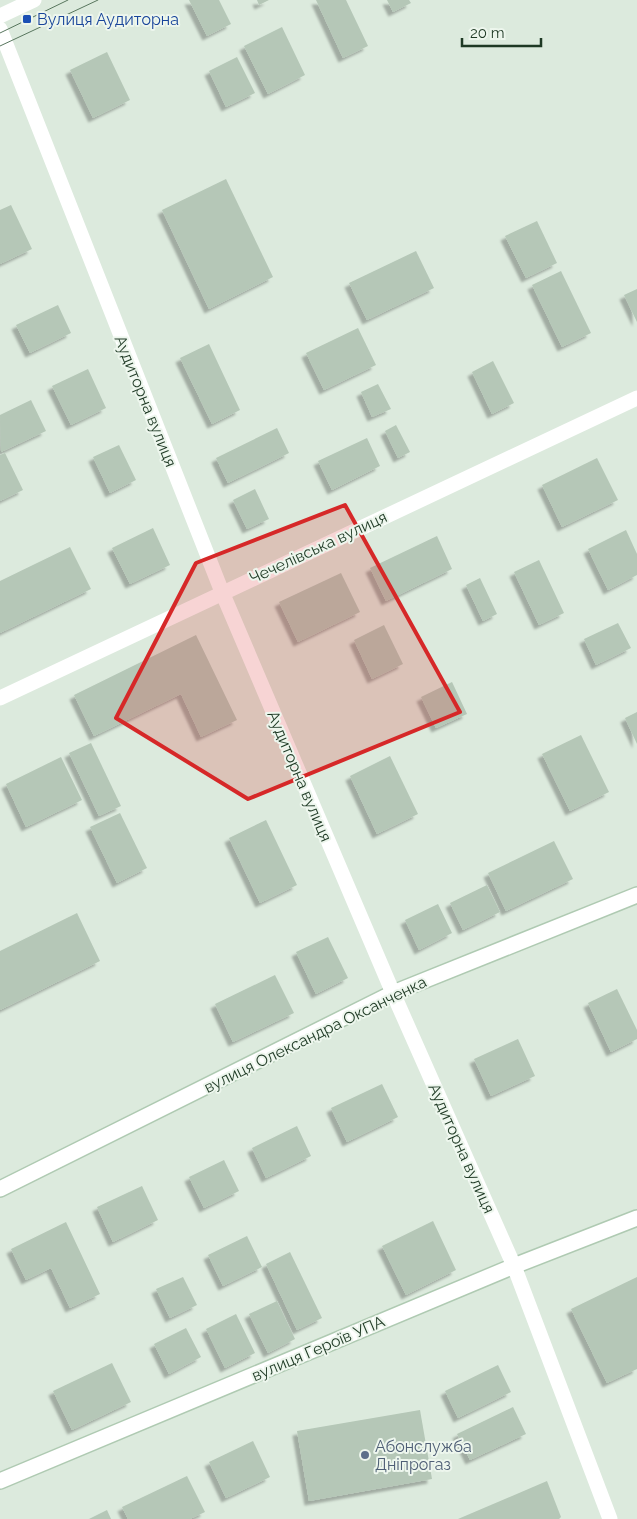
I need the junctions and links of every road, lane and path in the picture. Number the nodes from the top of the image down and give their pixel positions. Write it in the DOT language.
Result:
graph roads {
  1 [pos="34,0"];
  2 [pos="0,16"];
  3 [pos="0,29"];
  4 [pos="637,398"];
  5 [pos="222,592"];
  6 [pos="0,698"];
  7 [pos="637,895"];
  8 [pos="393,993"];
  9 [pos="0,1189"];
  10 [pos="637,1218"];
  11 [pos="514,1266"];
  12 [pos="0,1481"];
  13 [pos="610,1519"];
  1 -- 2 [label="street"];
  3 -- 5 [label="street, Аудиторна вулиця"];
  4 -- 5 [label="street, Чечелівська вулиця"];
  5 -- 6 [label="street, Чечелівська вулиця"];
  5 -- 8 [label="street, Аудиторна вулиця"];
  7 -- 8 [label="street, вулиця Олександра Оксанченка"];
  8 -- 9 [label="street, вулиця Олександра Оксанченка"];
  8 -- 11 [label="street, Аудиторна вулиця"];
  10 -- 11 [label="street, вулиця Героїв УПА"];
  11 -- 12 [label="street, вулиця Героїв УПА"];
  11 -- 13 [label="street, Аудиторна вулиця"];
}
